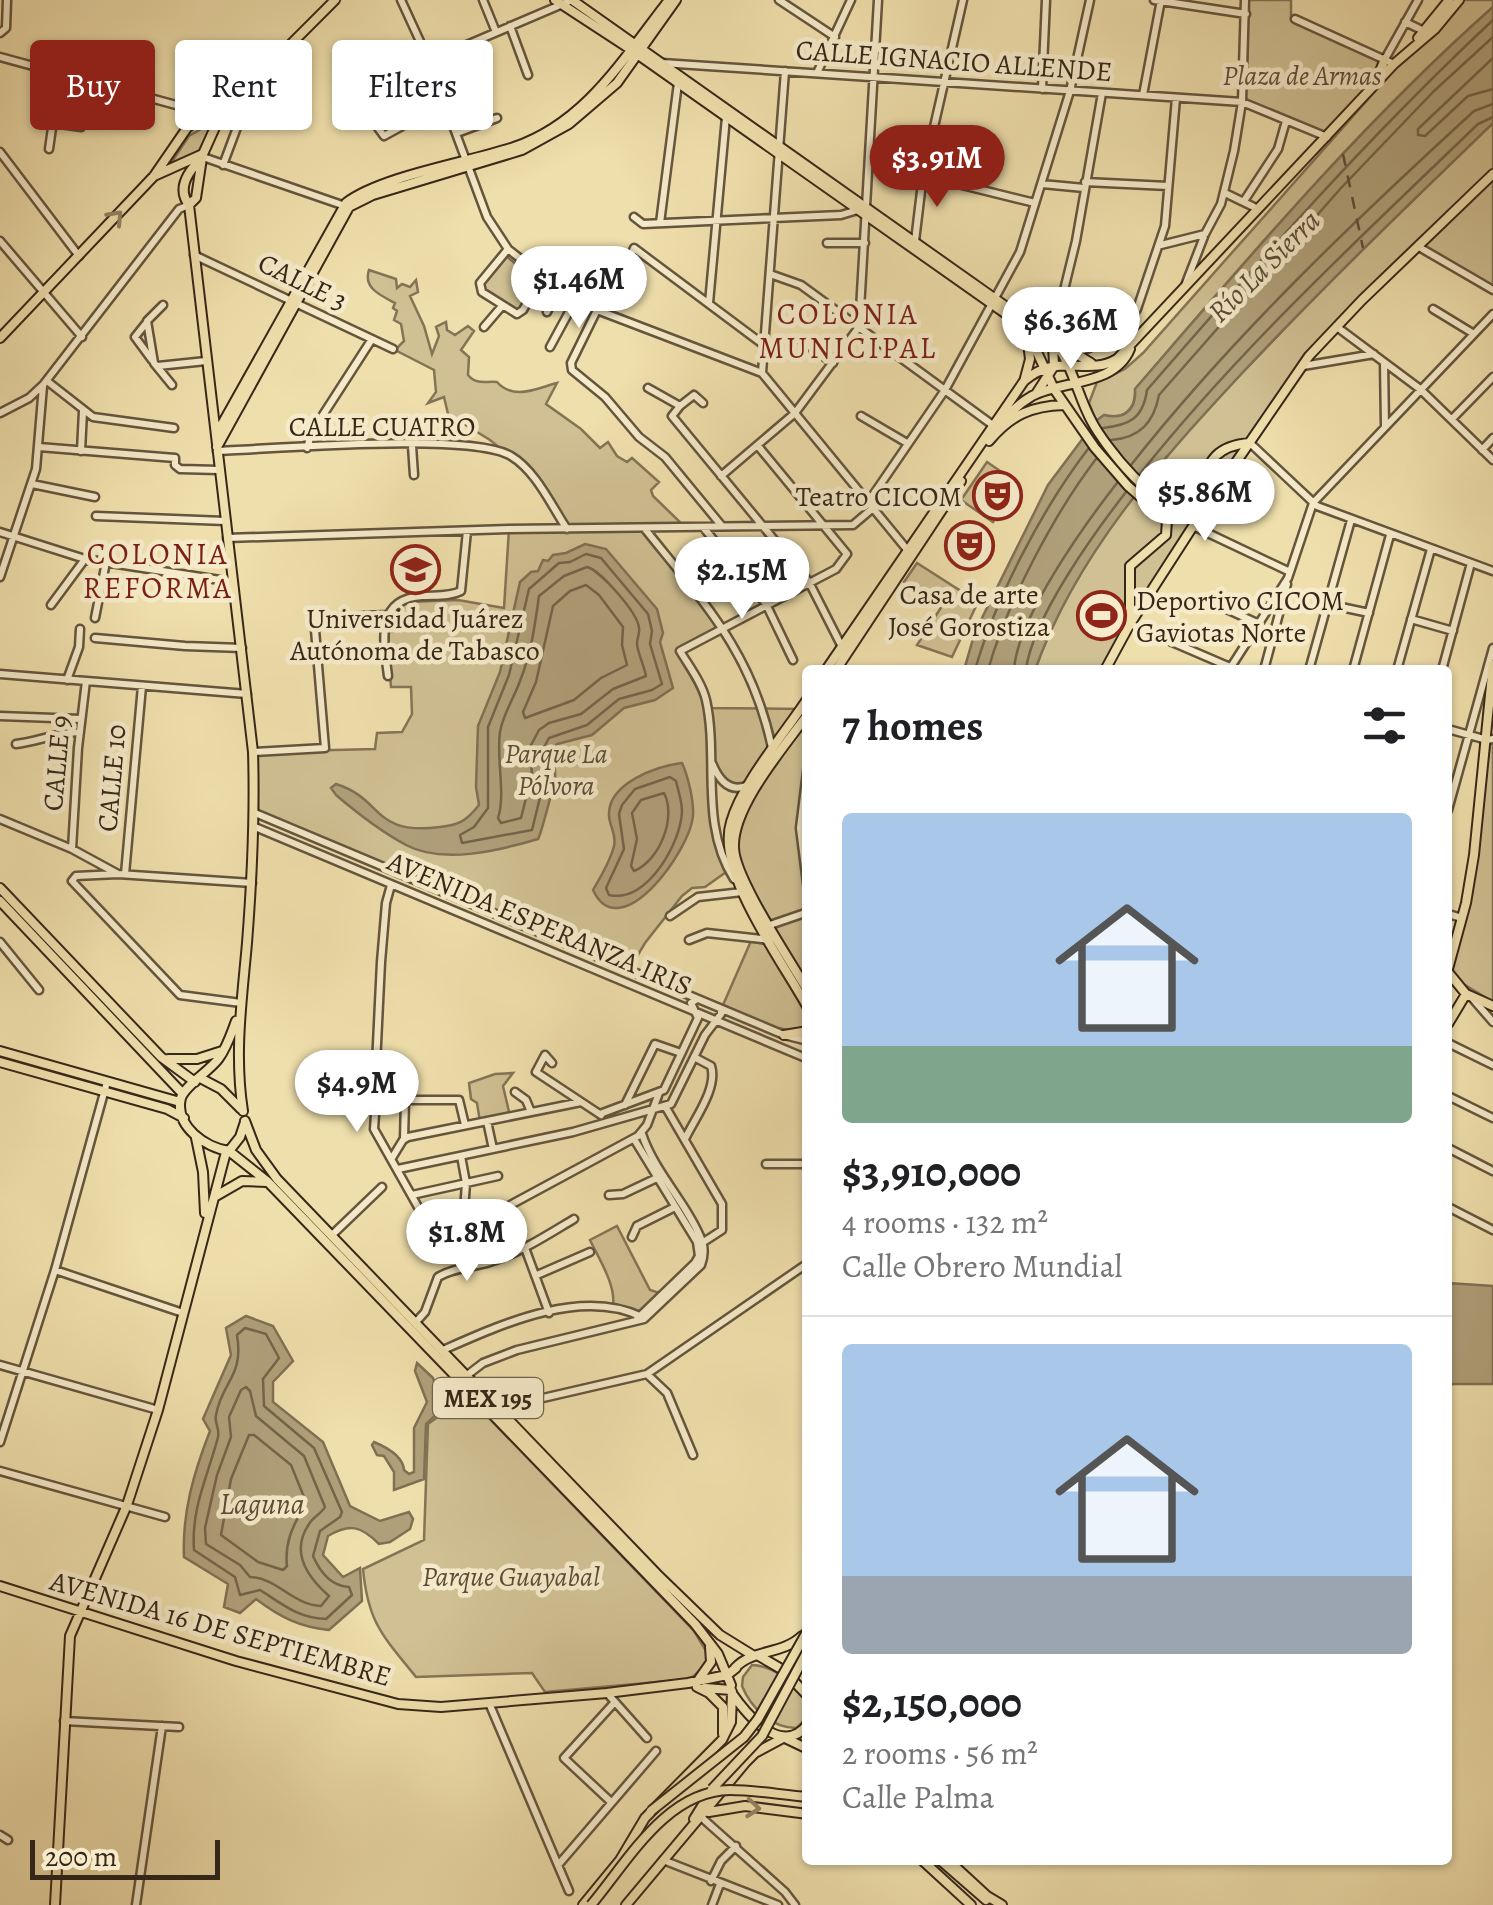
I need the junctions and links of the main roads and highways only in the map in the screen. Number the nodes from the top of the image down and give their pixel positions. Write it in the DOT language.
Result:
graph roads {
  1 [pos="335,0"];
  2 [pos="572,0"];
  3 [pos="672,0"];
  4 [pos="1449,0"];
  5 [pos="1458,0"];
  6 [pos="559,2"];
  7 [pos="1427,32"];
  8 [pos="294,40"];
  9 [pos="636,49"];
  10 [pos="1385,59"];
  11 [pos="1374,86"];
  12 [pos="187,130"];
  13 [pos="215,130"];
  14 [pos="780,150"];
  15 [pos="203,156"];
  16 [pos="166,172"];
  17 [pos="154,176"];
  18 [pos="1493,176"];
  19 [pos="183,185"];
  20 [pos="189,205"];
  21 [pos="864,211"];
  22 [pos="994,301"];
  23 [pos="295,302"];
  24 [pos="1026,328"];
  25 [pos="0,338"];
  26 [pos="1052,339"];
  27 [pos="1132,345"];
  28 [pos="1068,363"];
  29 [pos="1054,366"];
  30 [pos="1095,366"];
  31 [pos="1043,369"];
  32 [pos="1097,377"];
  33 [pos="1048,378"];
  34 [pos="1024,381"];
  35 [pos="1076,382"];
  36 [pos="1054,388"];
  37 [pos="1036,394"];
  38 [pos="1084,399"];
  39 [pos="1064,405"];
  40 [pos="216,435"];
  41 [pos="989,441"];
  42 [pos="1250,442"];
  43 [pos="217,449"];
  44 [pos="1216,456"];
  45 [pos="1232,466"];
  46 [pos="909,552"];
  47 [pos="1130,584"];
  48 [pos="1146,602"];
  49 [pos="1130,624"];
  50 [pos="844,650"];
  51 [pos="1493,664"];
  52 [pos="830,665"];
  53 [pos="838,665"];
  54 [pos="1108,665"];
  55 [pos="802,715"];
  56 [pos="802,716"];
  57 [pos="1490,740"];
  58 [pos="0,888"];
  59 [pos="0,901"];
  60 [pos="1452,956"];
  61 [pos="1452,976"];
  62 [pos="802,981"];
  63 [pos="1469,996"];
  64 [pos="802,997"];
  65 [pos="1493,1006"];
  66 [pos="239,1013"];
  67 [pos="1452,1019"];
  68 [pos="802,1032"];
  69 [pos="784,1035"];
  70 [pos="225,1048"];
  71 [pos="0,1051"];
  72 [pos="160,1056"];
  73 [pos="0,1062"];
  74 [pos="198,1080"];
  75 [pos="181,1098"];
  76 [pos="244,1116"];
  77 [pos="184,1118"];
  78 [pos="194,1135"];
  79 [pos="228,1152"];
  80 [pos="268,1182"];
  81 [pos="213,1199"];
  82 [pos="205,1223"];
  83 [pos="0,1586"];
  84 [pos="79,1610"];
  85 [pos="802,1635"];
  86 [pos="706,1638"];
  87 [pos="802,1641"];
  88 [pos="757,1656"];
  89 [pos="802,1661"];
  90 [pos="692,1685"];
  91 [pos="730,1685"];
  92 [pos="802,1690"];
  93 [pos="802,1730"];
  94 [pos="785,1738"];
  95 [pos="722,1740"];
  96 [pos="802,1746"];
  97 [pos="802,1797"];
  98 [pos="651,1811"];
  99 [pos="802,1813"];
  100 [pos="701,1817"];
  101 [pos="683,1835"];
  102 [pos="925,1865"];
  103 [pos="945,1865"];
  104 [pos="953,1865"];
  105 [pos="54,1905"];
  106 [pos="583,1905"];
  107 [pos="592,1905"];
  108 [pos="626,1905"];
  109 [pos="970,1905"];
  110 [pos="994,1905"];
  111 [pos="1002,1905"];
  1 -- 8 [label="main road"];
  2 -- 9 [label="main road"];
  3 -- 9 [label="main road"];
  4 -- 7 [label="main road"];
  5 -- 7 [label="main road"];
  6 -- 9 [label="main road"];
  7 -- 11 [label="main road"];
  9 -- 14 [label="main road"];
  9 -- 14 [label="main road"];
  9 -- 23 [label="main road"];
  10 -- 11 [label="main road"];
  11 -- 27 [label="main road"];
  12 -- 17 [label="main road"];
  13 -- 15 [label="main road"];
  14 -- 21 [label="main road"];
  15 -- 16 [label="main road"];
  15 -- 19 [label="main road"];
  15 -- 20 [label="main road"];
  16 -- 17 [label="main road"];
  16 -- 19 [label="main road"];
  25 -- 17 [label="main road, one-way"];
  18 -- 42 [label="main road"];
  19 -- 20 [label="main road"];
  20 -- 40 [label="main road"];
  21 -- 22 [label="main road"];
  21 -- 22 [label="main road"];
  22 -- 24 [label="main road"];
  22 -- 26 [label="main road"];
  23 -- 40 [label="main road"];
  23 -- 43 [label="main road"];
  24 -- 31 [label="main road"];
  24 -- 34 [label="main road"];
  26 -- 28 [label="main road"];
  26 -- 29 [label="main road"];
  26 -- 30 [label="main road"];
  27 -- 30 [label="main road"];
  27 -- 32 [label="main road"];
  28 -- 29 [label="main road"];
  28 -- 30 [label="main road"];
  28 -- 35 [label="main road"];
  29 -- 31 [label="main road"];
  29 -- 33 [label="main road"];
  31 -- 33 [label="main road"];
  31 -- 34 [label="main road"];
  32 -- 35 [label="main road"];
  32 -- 38 [label="main road"];
  33 -- 36 [label="main road"];
  33 -- 37 [label="main road"];
  34 -- 46 [label="main road"];
  35 -- 36 [label="main road"];
  35 -- 38 [label="main road"];
  36 -- 37 [label="main road"];
  36 -- 39 [label="main road"];
  37 -- 41 [label="main road"];
  38 -- 44 [label="main road"];
  39 -- 41 [label="main road"];
  39 -- 47 [label="main road"];
  40 -- 43 [label="main road"];
  41 -- 46 [label="main road"];
  42 -- 44 [label="main road"];
  42 -- 45 [label="main road"];
  43 -- 66 [label="main road"];
  44 -- 45 [label="main road"];
  45 -- 48 [label="main road"];
  46 -- 50 [label="main road"];
  47 -- 48 [label="main road"];
  47 -- 49 [label="main road"];
  48 -- 49 [label="main road"];
  49 -- 54 [label="main road"];
  50 -- 52 [label="main road"];
  50 -- 53 [label="main road"];
  51 -- 57 [label="main road"];
  55 -- 64 [label="main road"];
  56 -- 62 [label="main road"];
  57 -- 60 [label="main road"];
  58 -- 72 [label="main road"];
  59 -- 75 [label="main road"];
  61 -- 63 [label="main road"];
  63 -- 65 [label="main road"];
  63 -- 67 [label="main road"];
  66 -- 70 [label="main road"];
  66 -- 76 [label="main road"];
  68 -- 69 [label="main road"];
  70 -- 72 [label="main road"];
  70 -- 74 [label="main road"];
  71 -- 75 [label="main road"];
  72 -- 74 [label="main road"];
  73 -- 77 [label="main road"];
  74 -- 75 [label="main road"];
  74 -- 76 [label="main road"];
  75 -- 77 [label="main road"];
  76 -- 79 [label="main road"];
  76 -- 88 [label="main road, MEX 195"];
  77 -- 78 [label="main road"];
  78 -- 79 [label="main road"];
  78 -- 82 [label="main road"];
  79 -- 80 [label="main road, MEX 195"];
  79 -- 81 [label="main road"];
  80 -- 81 [label="main road"];
  80 -- 86 [label="main road, MEX 195"];
  81 -- 82 [label="main road"];
  82 -- 84 [label="main road"];
  83 -- 84 [label="main road, AVENIDA 16 DE SEPTIEMBRE"];
  84 -- 90 [label="main road, AVENIDA 16 DE SEPTIEMBRE"];
  84 -- 105 [label="main road"];
  85 -- 88 [label="main road"];
  86 -- 90 [label="main road"];
  86 -- 91 [label="main road, MEX 195"];
  87 -- 98 [label="main road, bridge"];
  88 -- 91 [label="main road"];
  88 -- 92 [label="main road"];
  89 -- 101 [label="main road, bridge"];
  90 -- 91 [label="main road, AVENIDA 16 DE SEPTIEMBRE"];
  90 -- 91 [label="main road, AVENIDA 16 DE SEPTIEMBRE"];
  90 -- 95 [label="main road"];
  91 -- 94 [label="main road"];
  91 -- 95 [label="main road"];
  93 -- 94 [label="main road"];
  94 -- 96 [label="main road"];
  94 -- 100 [label="main road"];
  95 -- 98 [label="main road"];
  97 -- 107 [label="main road, bridge"];
  98 -- 106 [label="main road"];
  100 -- 99 [label="main road, one-way"];
  100 -- 101 [label="main road"];
  101 -- 108 [label="main road"];
  102 -- 109 [label="main road"];
  103 -- 110 [label="main road"];
  104 -- 111 [label="main road"];
}
